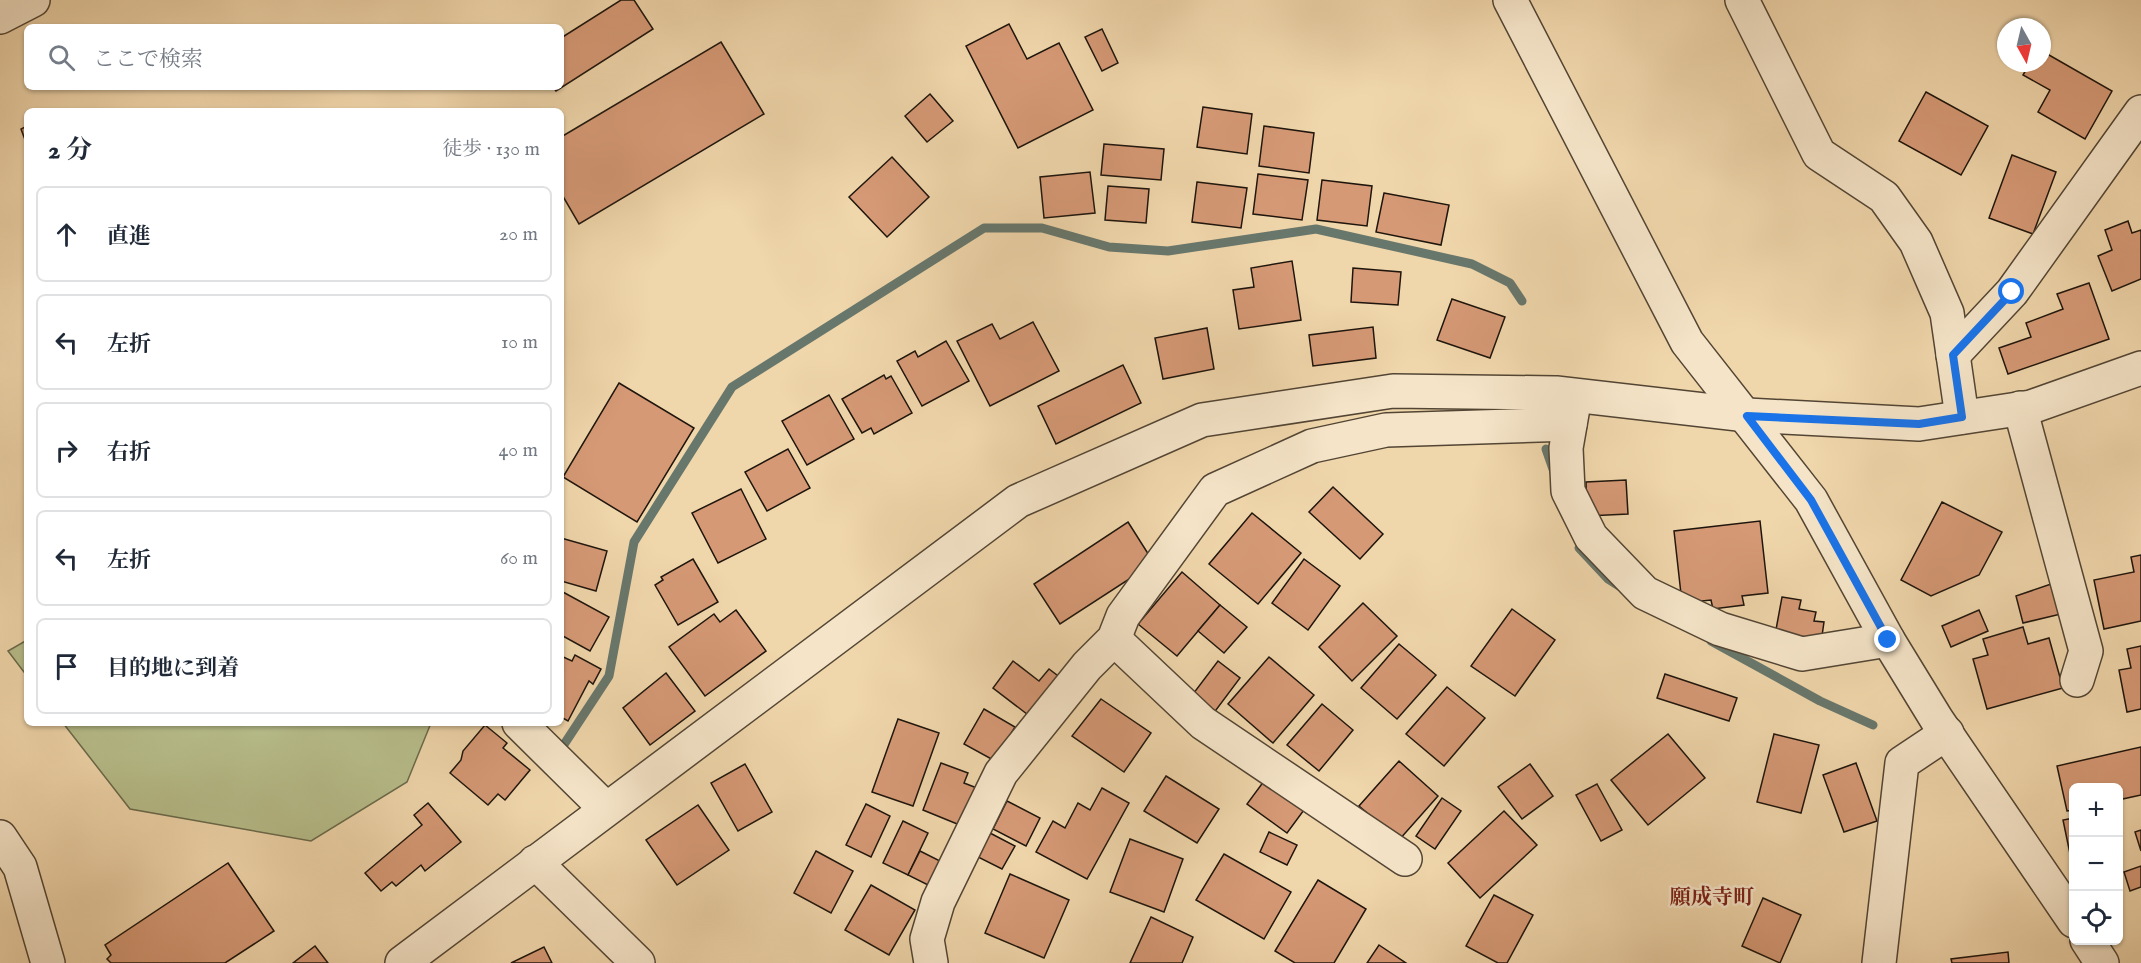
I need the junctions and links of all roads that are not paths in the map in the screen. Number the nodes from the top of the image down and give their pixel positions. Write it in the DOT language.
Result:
graph roads {
  1 [pos="33,0"];
  2 [pos="1510,0"];
  3 [pos="1742,0"];
  4 [pos="0,17"];
  5 [pos="2141,112"];
  6 [pos="1953,355"];
  7 [pos="2141,368"];
  8 [pos="2020,408"];
  9 [pos="1573,410"];
  10 [pos="1747,416"];
  11 [pos="1962,417"];
  12 [pos="1114,639"];
  13 [pos="1888,640"];
  14 [pos="2077,680"];
  15 [pos="522,726"];
  16 [pos="1947,733"];
  17 [pos="606,809"];
  18 [pos="0,837"];
  19 [pos="1406,859"];
  20 [pos="535,862"];
  21 [pos="2069,915"];
  22 [pos="48,963"];
  23 [pos="402,963"];
  24 [pos="638,963"];
  25 [pos="931,963"];
  26 [pos="1880,963"];
  1 -- 4 [label="street"];
  2 -- 10 [label="street"];
  3 -- 6 [label="street"];
  5 -- 6 [label="street"];
  6 -- 11 [label="street"];
  7 -- 8 [label="street"];
  8 -- 11 [label="street"];
  8 -- 14 [label="street"];
  9 -- 10 [label="street"];
  9 -- 12 [label="street"];
  9 -- 13 [label="street"];
  9 -- 17 [label="street"];
  10 -- 11 [label="street"];
  10 -- 13 [label="street"];
  12 -- 19 [label="street"];
  12 -- 25 [label="street"];
  13 -- 16 [label="street"];
  15 -- 17 [label="street"];
  16 -- 21 [label="street"];
  16 -- 26 [label="street"];
  17 -- 20 [label="street"];
  18 -- 22 [label="street"];
  20 -- 23 [label="street"];
  20 -- 24 [label="street"];
}
